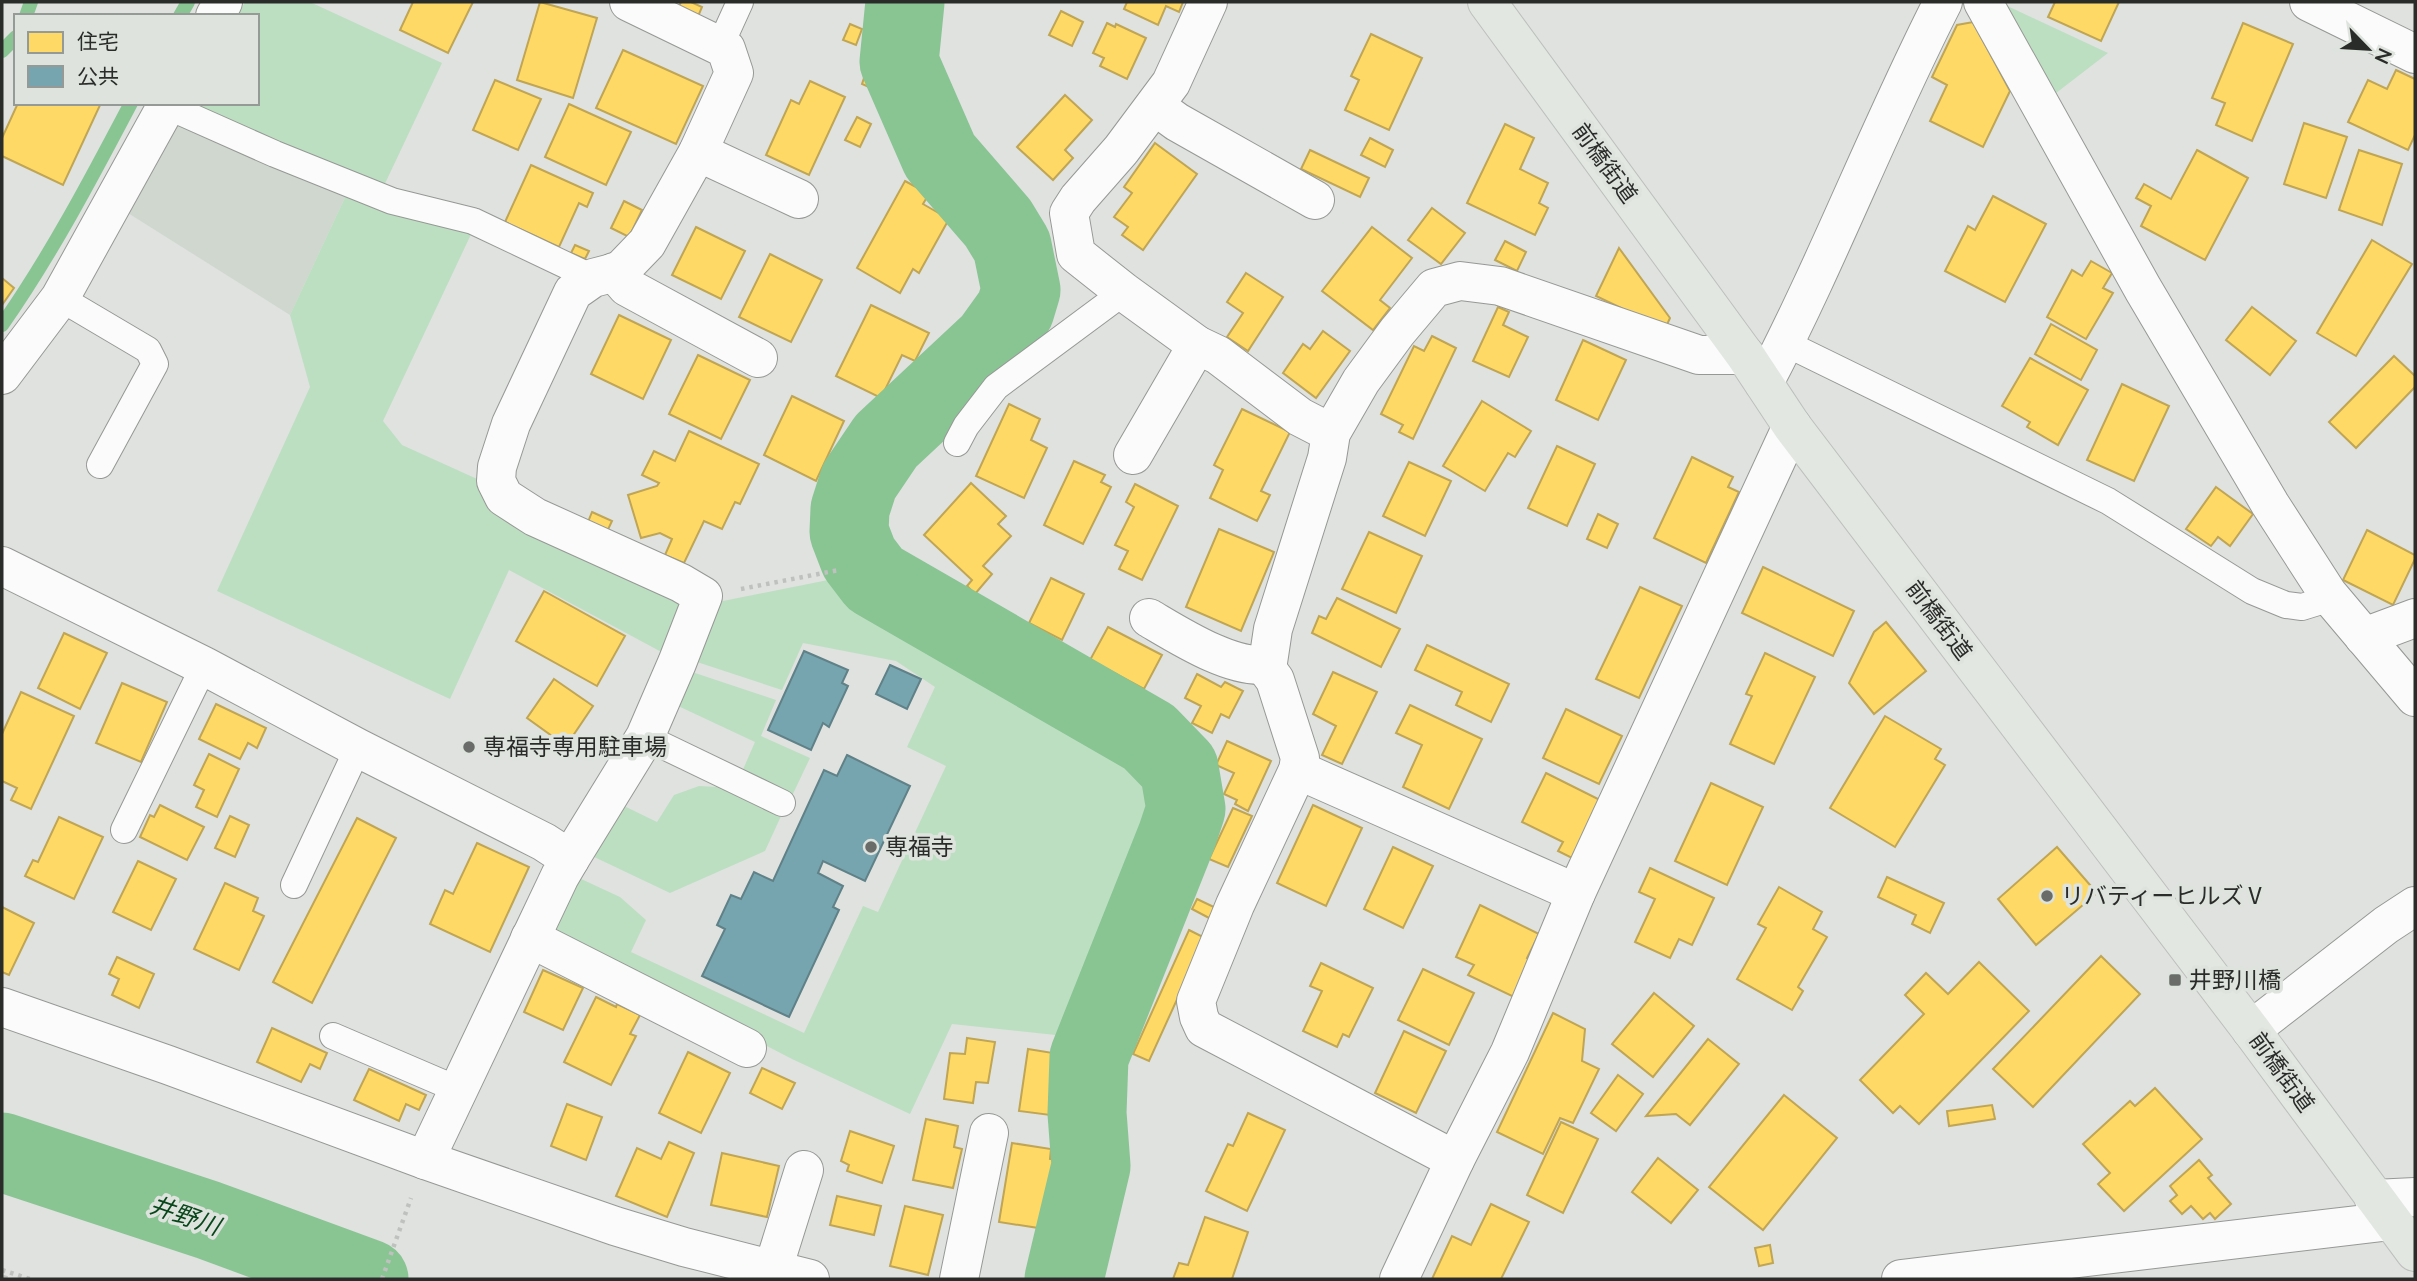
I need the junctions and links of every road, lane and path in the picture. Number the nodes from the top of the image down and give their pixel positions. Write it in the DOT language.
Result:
graph roads {
  1 [pos="629,2"];
  2 [pos="740,2"];
  3 [pos="1208,2"];
  4 [pos="1488,2"];
  5 [pos="1943,2"];
  6 [pos="1983,2"];
  7 [pos="2309,2"];
  8 [pos="2412,44"];
  9 [pos="720,46"];
  10 [pos="167,105"];
  11 [pos="170,105"];
  12 [pos="1154,106"];
  13 [pos="698,152"];
  14 [pos="800,199"];
  15 [pos="1315,200"];
  16 [pos="604,275"];
  17 [pos="1124,292"];
  18 [pos="61,298"];
  19 [pos="1785,343"];
  20 [pos="1197,345"];
  21 [pos="758,358"];
  22 [pos="1755,369"];
  23 [pos="2,375"];
  24 [pos="1792,425"];
  25 [pos="1331,433"];
  26 [pos="957,443"];
  27 [pos="1133,455"];
  28 [pos="100,465"];
  29 [pos="2,566"];
  30 [pos="839,570"];
  31 [pos="703,596"];
  32 [pos="2331,598"];
  33 [pos="1149,618"];
  34 [pos="2415,618"];
  35 [pos="2364,637"];
  36 [pos="1268,664"];
  37 [pos="204,667"];
  38 [pos="2415,697"];
  39 [pos="645,737"];
  40 [pos="358,748"];
  41 [pos="1298,770"];
  42 [pos="782,803"];
  43 [pos="124,830"];
  44 [pos="570,859"];
  45 [pos="293,886"];
  46 [pos="1576,892"];
  47 [pos="2415,906"];
  48 [pos="530,938"];
  49 [pos="2,1007"];
  50 [pos="2251,1030"];
  51 [pos="332,1035"];
  52 [pos="747,1048"];
  53 [pos="459,1090"];
  54 [pos="989,1133"];
  55 [pos="425,1160"];
  56 [pos="1455,1160"];
  57 [pos="804,1170"];
  58 [pos="411,1196"];
  59 [pos="2399,1220"];
  60 [pos="773,1269"];
  61 [pos="4,1270"];
  62 [pos="5,1279"];
  63 [pos="30,1279"];
  64 [pos="382,1279"];
  65 [pos="810,1279"];
  66 [pos="959,1279"];
  67 [pos="1399,1279"];
  68 [pos="1901,1279"];
  1 -- 9 [label="street"];
  2 -- 9 [label="lane"];
  3 -- 12 [label="street"];
  4 -- 22 [label="main road, 前橋街道"];
  5 -- 19 [label="street"];
  6 -- 32 [label="street"];
  7 -- 8 [label="street"];
  9 -- 13 [label="street"];
  10 -- 18 [label="street"];
  11 -- 16 [label="lane"];
  12 -- 15 [label="street"];
  12 -- 17 [label="street"];
  13 -- 14 [label="street"];
  13 -- 16 [label="street"];
  16 -- 21 [label="street"];
  16 -- 31 [label="street"];
  17 -- 20 [label="street"];
  17 -- 26 [label="lane"];
  18 -- 23 [label="street"];
  18 -- 28 [label="lane"];
  19 -- 22 [label="street"];
  19 -- 32 [label="lane"];
  20 -- 25 [label="street"];
  20 -- 27 [label="street"];
  22 -- 24 [label="main road, 前橋街道"];
  22 -- 25 [label="street"];
  24 -- 46 [label="street"];
  24 -- 50 [label="main road, 前橋街道"];
  25 -- 36 [label="street"];
  29 -- 37 [label="street"];
  30 -- 31 [label="path"];
  31 -- 39 [label="street"];
  32 -- 35 [label="street"];
  33 -- 36 [label="street"];
  34 -- 35 [label="street"];
  35 -- 38 [label="street"];
  36 -- 41 [label="street"];
  37 -- 40 [label="street"];
  37 -- 43 [label="lane"];
  39 -- 42 [label="lane"];
  39 -- 44 [label="street"];
  40 -- 44 [label="street"];
  40 -- 45 [label="lane"];
  41 -- 46 [label="street"];
  41 -- 56 [label="street"];
  44 -- 48 [label="street"];
  46 -- 56 [label="street"];
  47 -- 50 [label="street"];
  48 -- 52 [label="street"];
  48 -- 53 [label="street"];
  49 -- 55 [label="street"];
  50 -- 59 [label="main road, 前橋街道"];
  51 -- 53 [label="lane"];
  53 -- 55 [label="street"];
  54 -- 66 [label="street"];
  55 -- 60 [label="street"];
  56 -- 67 [label="street"];
  57 -- 60 [label="street"];
  58 -- 64 [label="path"];
  59 -- 68 [label="street"];
  60 -- 65 [label="street"];
  61 -- 62 [label="path"];
  61 -- 63 [label="path"];
}
